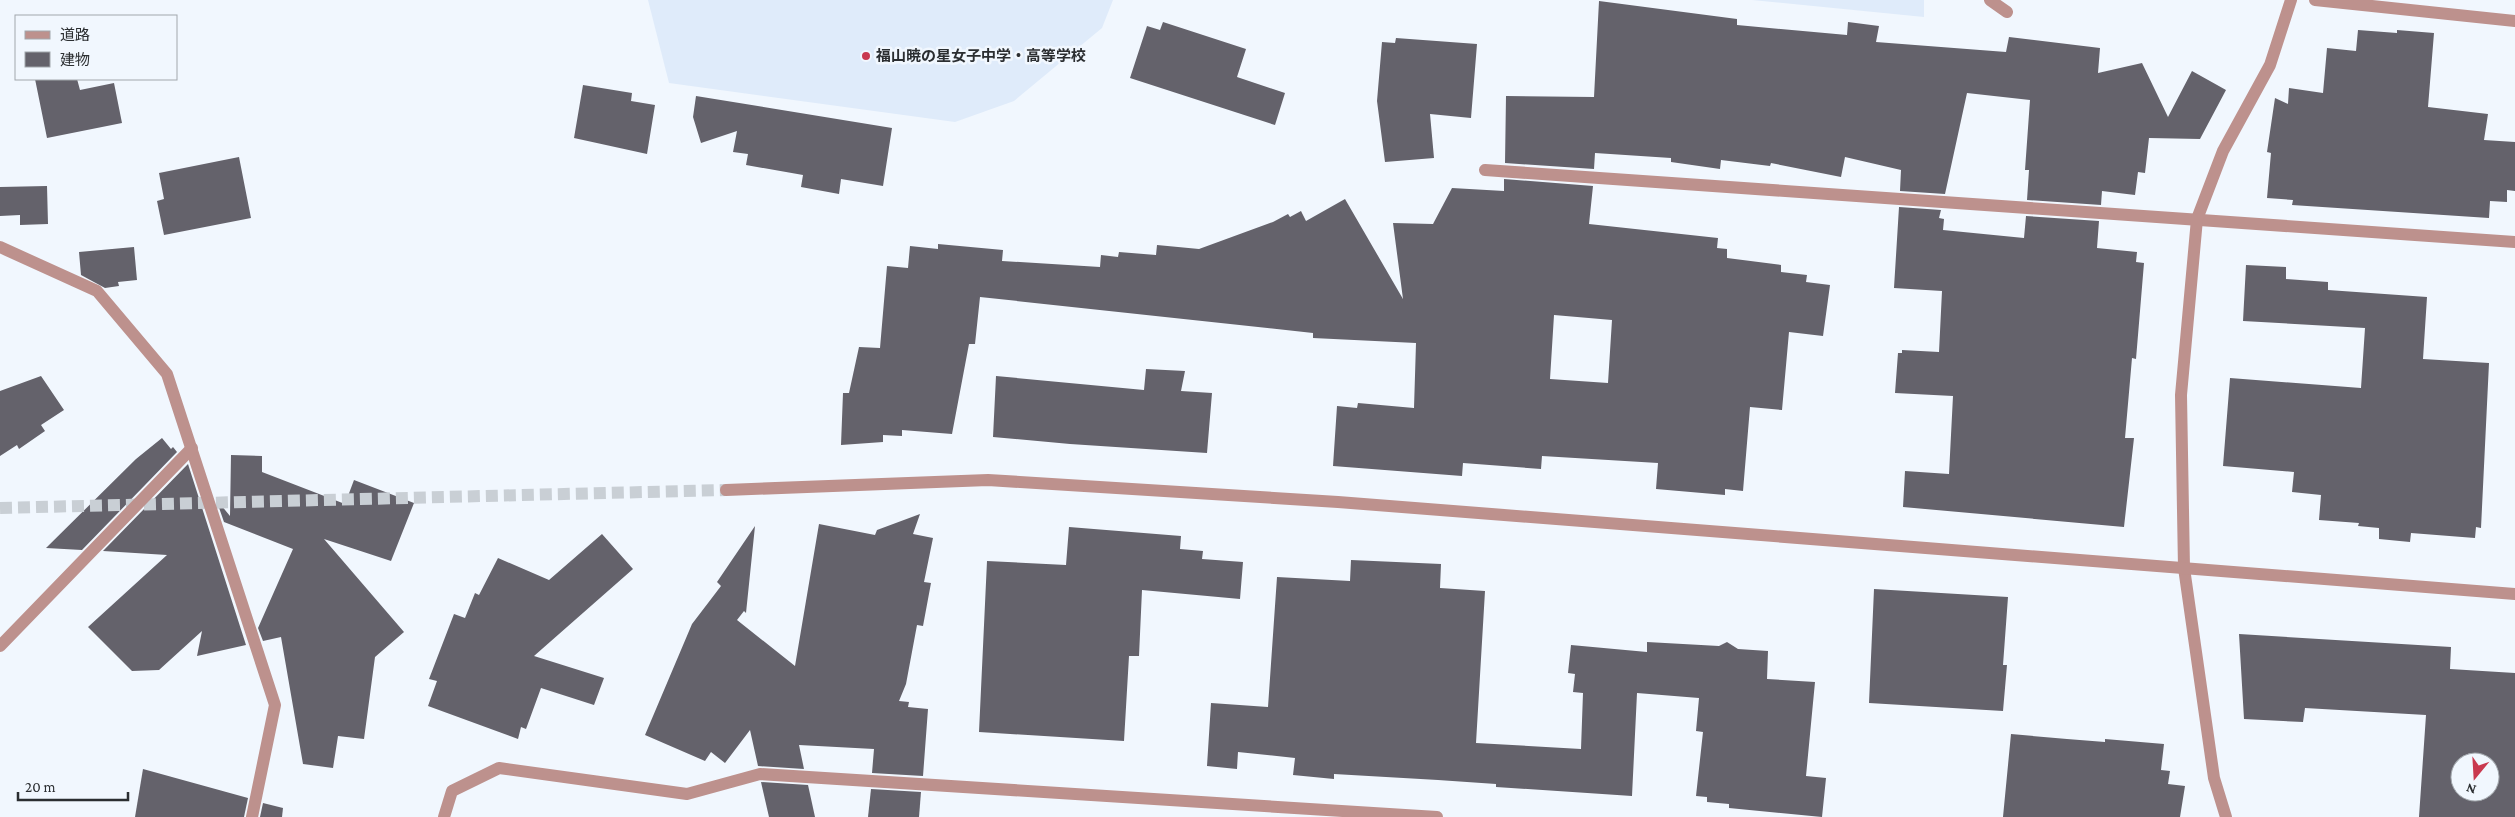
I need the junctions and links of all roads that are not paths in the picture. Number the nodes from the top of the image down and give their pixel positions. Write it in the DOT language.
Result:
graph roads {
  1 [pos="1990,0"];
  2 [pos="2291,0"];
  3 [pos="2316,0"];
  4 [pos="2007,12"];
  5 [pos="2515,21"];
  6 [pos="1485,170"];
  7 [pos="2197,219"];
  8 [pos="2515,242"];
  9 [pos="0,247"];
  10 [pos="192,448"];
  11 [pos="726,490"];
  12 [pos="2184,568"];
  13 [pos="2515,594"];
  14 [pos="0,646"];
  15 [pos="252,817"];
  16 [pos="444,817"];
  17 [pos="1437,817"];
  18 [pos="2226,817"];
  1 -- 4 [label="street"];
  2 -- 7 [label="street"];
  3 -- 5 [label="street"];
  6 -- 7 [label="street"];
  7 -- 8 [label="street"];
  7 -- 12 [label="street"];
  9 -- 10 [label="street"];
  10 -- 14 [label="street"];
  10 -- 15 [label="street"];
  11 -- 12 [label="street"];
  12 -- 13 [label="street"];
  12 -- 18 [label="street"];
  16 -- 17 [label="street"];
}
